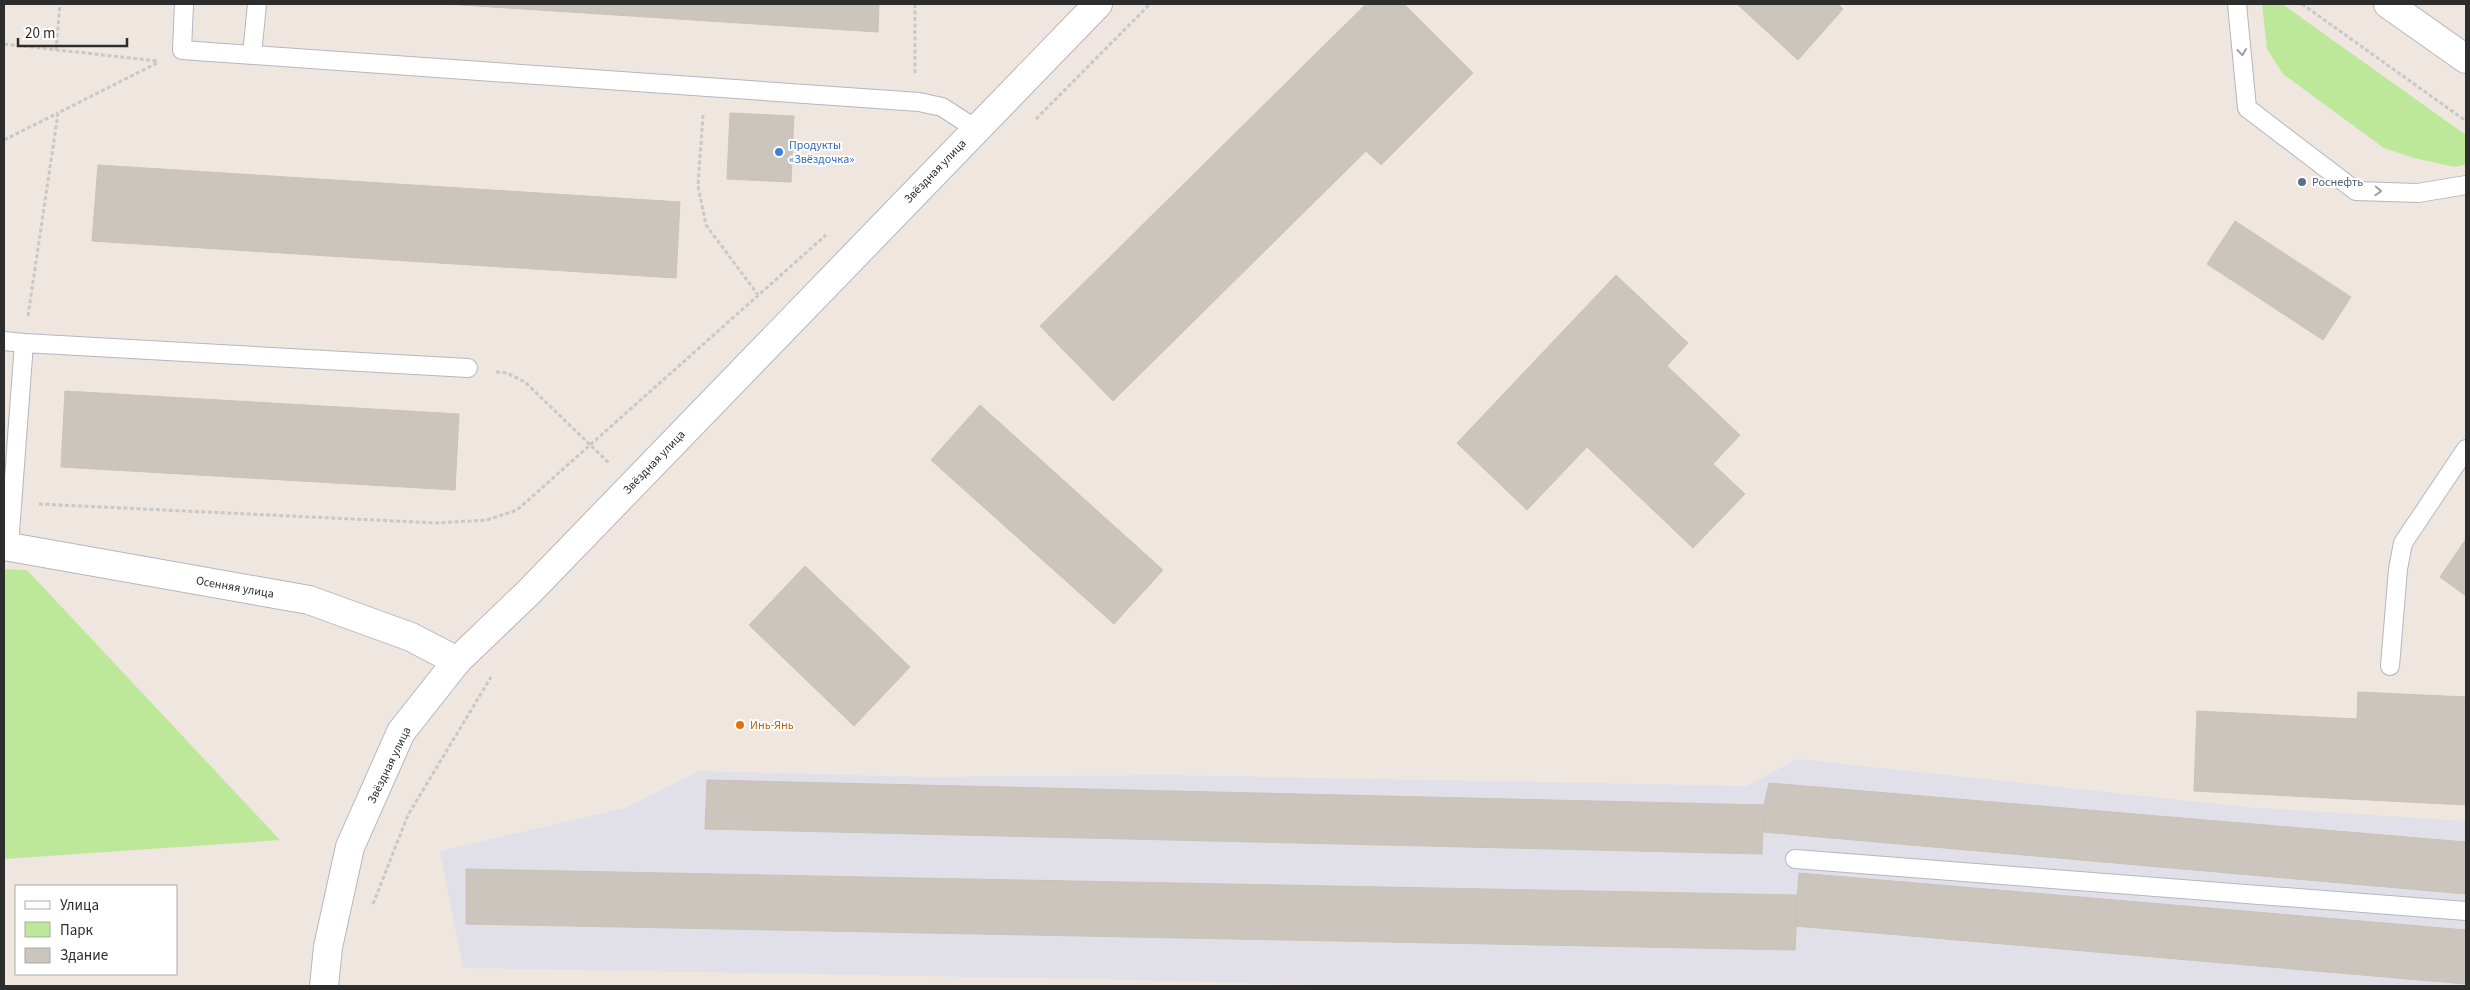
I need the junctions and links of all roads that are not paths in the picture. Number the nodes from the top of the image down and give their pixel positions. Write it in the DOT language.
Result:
graph roads {
  1 [pos="184,4"];
  2 [pos="257,4"];
  3 [pos="1098,4"];
  4 [pos="2237,4"];
  5 [pos="2388,4"];
  6 [pos="252,55"];
  7 [pos="2466,59"];
  8 [pos="976,129"];
  9 [pos="2466,185"];
  10 [pos="4,341"];
  11 [pos="24,343"];
  12 [pos="468,368"];
  13 [pos="2466,449"];
  14 [pos="6,546"];
  15 [pos="457,660"];
  16 [pos="2390,666"];
  17 [pos="1795,859"];
  18 [pos="2466,911"];
  19 [pos="324,986"];
  1 -- 6 [label="lane"];
  2 -- 6 [label="lane"];
  3 -- 8 [label="main road, Звёздная улица"];
  4 -- 9 [label="lane, one-way"];
  5 -- 7 [label="main road"];
  6 -- 8 [label="lane"];
  8 -- 15 [label="main road, Звёздная улица"];
  10 -- 11 [label="lane"];
  11 -- 12 [label="lane"];
  11 -- 14 [label="lane"];
  13 -- 16 [label="lane"];
  14 -- 15 [label="main road, Осенняя улица"];
  15 -- 19 [label="main road, Звёздная улица"];
  17 -- 18 [label="lane"];
}
